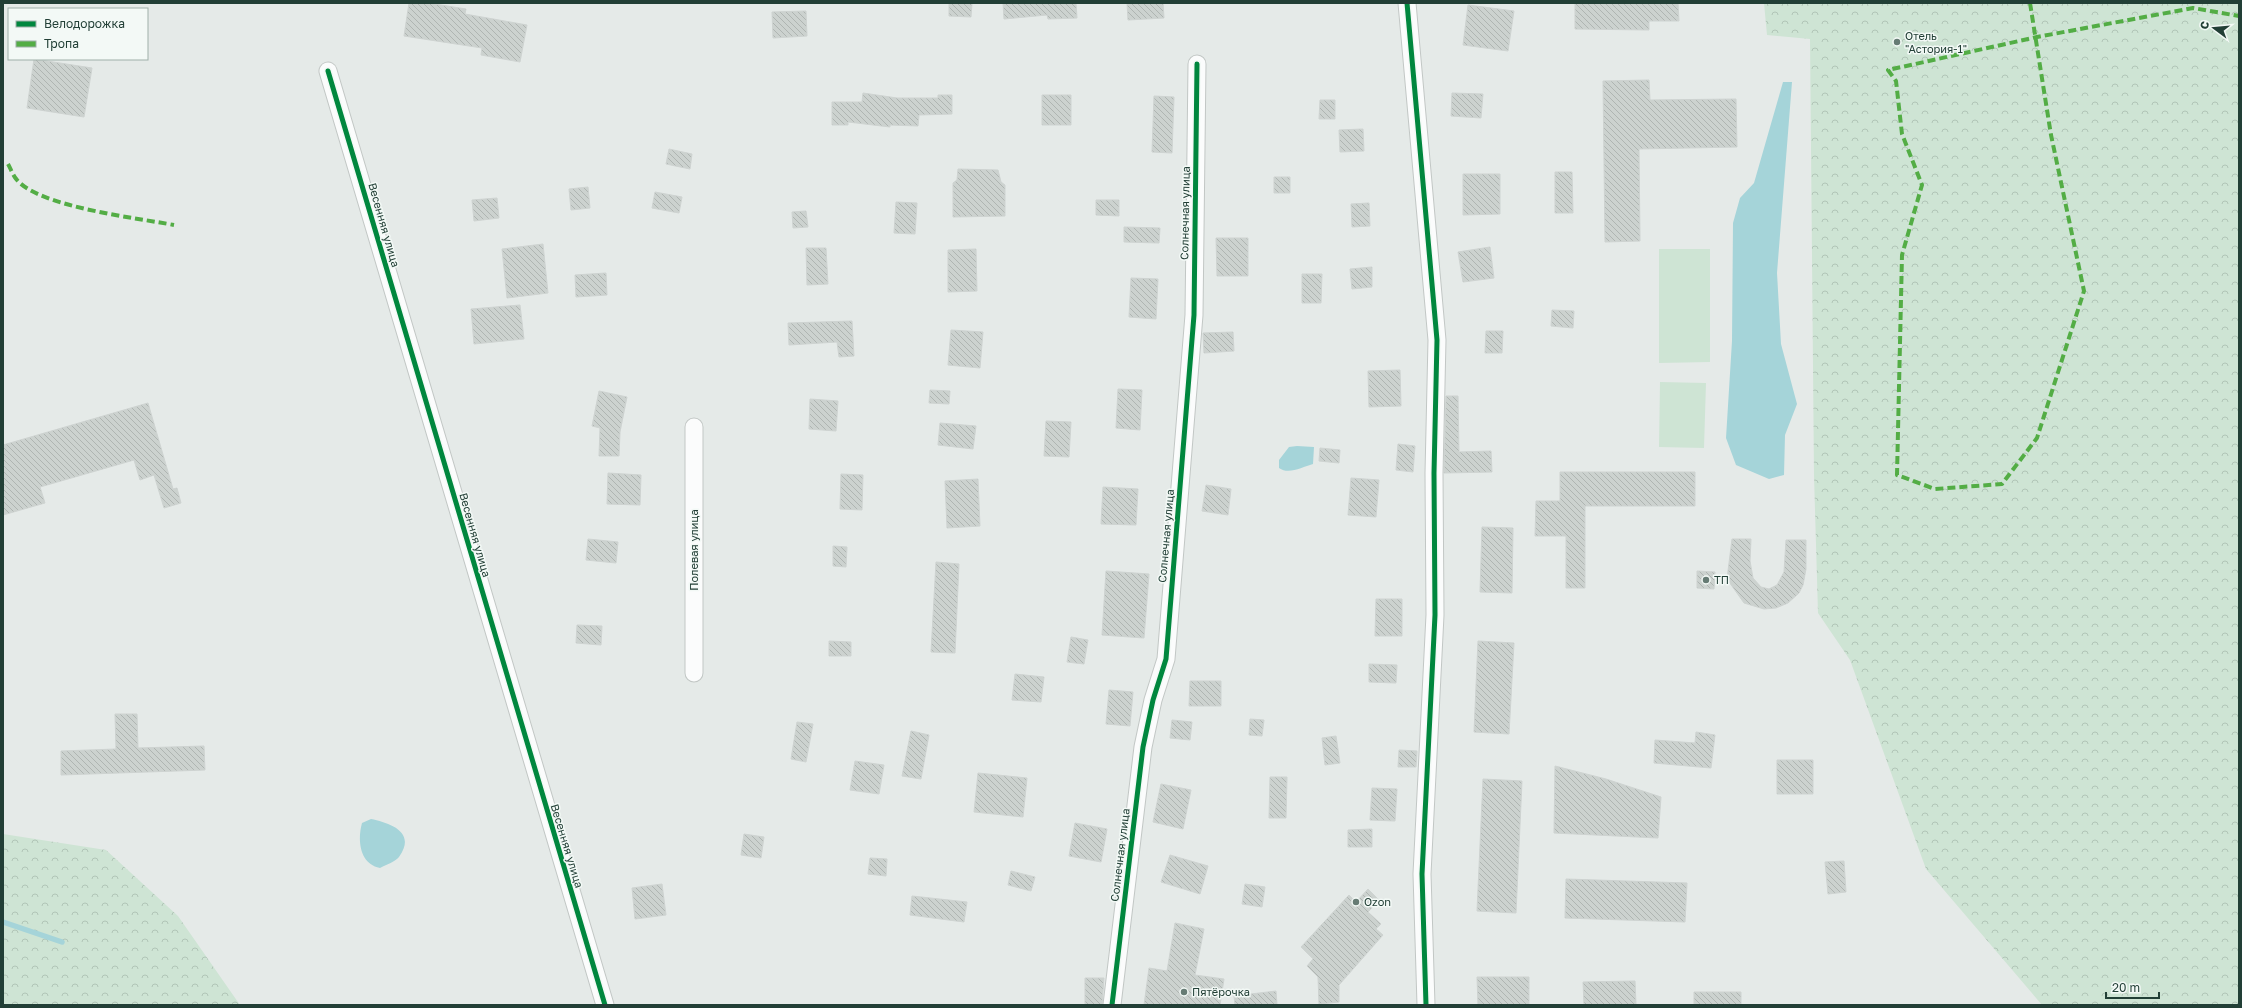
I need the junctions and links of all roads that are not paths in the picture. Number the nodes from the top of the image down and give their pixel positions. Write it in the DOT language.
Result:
graph roads {
  1 [pos="1407,3"];
  2 [pos="1197,64"];
  3 [pos="328,71"];
  4 [pos="694,427"];
  5 [pos="694,673"];
  6 [pos="605,1005"];
  7 [pos="1112,1005"];
  8 [pos="1426,1005"];
  1 -- 8 [label="street"];
  2 -- 7 [label="street, Солнечная улица"];
  3 -- 6 [label="street, Весенняя улица"];
  4 -- 5 [label="street, Полевая улица"];
}
